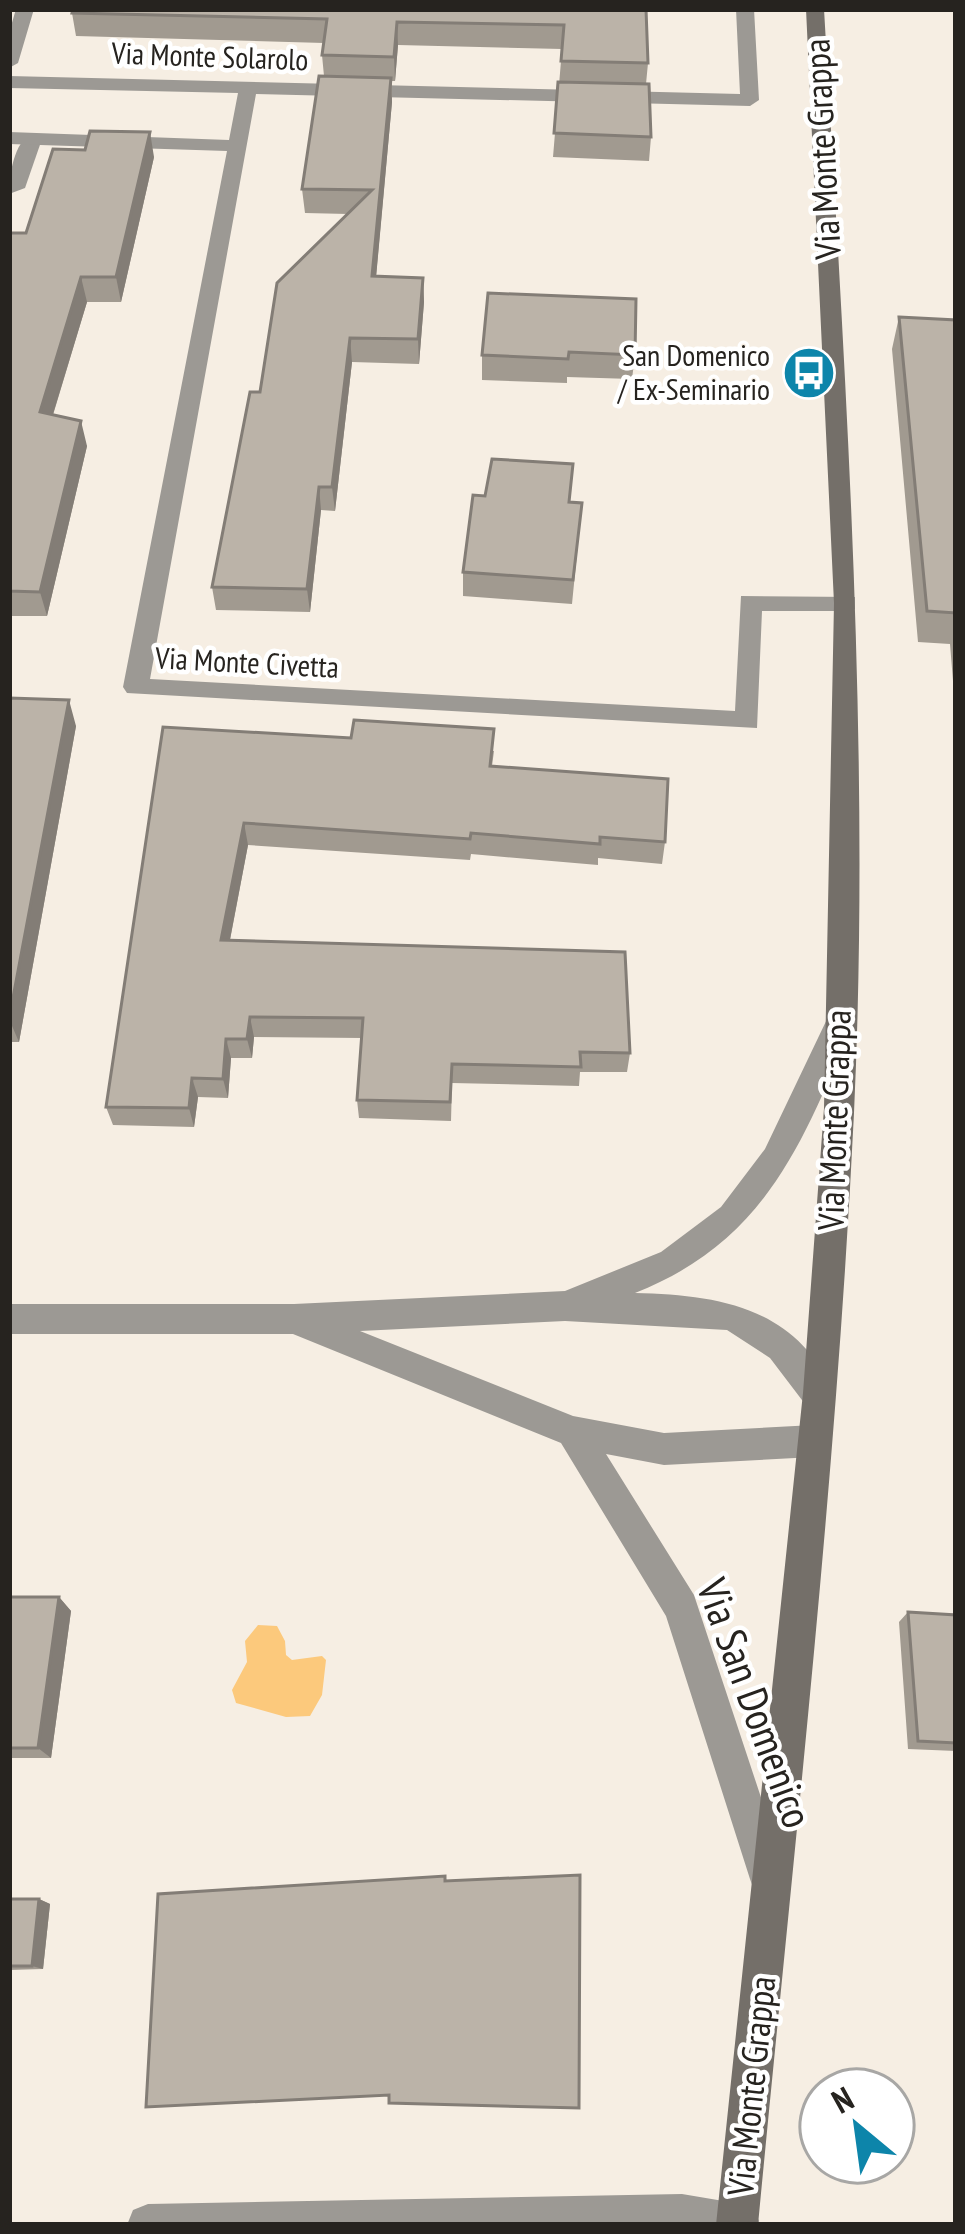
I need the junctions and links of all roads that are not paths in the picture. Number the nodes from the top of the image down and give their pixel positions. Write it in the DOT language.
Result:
graph roads {
  1 [pos="26,9"];
  2 [pos="745,9"];
  3 [pos="815,9"];
  4 [pos="9,63"];
  5 [pos="9,82"];
  6 [pos="248,89"];
  7 [pos="9,137"];
  8 [pos="32,139"];
  9 [pos="237,146"];
  10 [pos="9,188"];
  11 [pos="846,604"];
  12 [pos="838,1022"];
  13 [pos="565,1306"];
  14 [pos="9,1319"];
  15 [pos="294,1319"];
  16 [pos="818,1393"];
  17 [pos="574,1432"];
  18 [pos="814,1441"];
  19 [pos="771,1885"];
  20 [pos="738,2223"];
  21 [pos="148,2225"];
  1 -- 4 [label="street"];
  2 -- 6 [label="street, Via Monte Solarolo"];
  3 -- 11 [label="main road, Via Monte Grappa"];
  5 -- 6 [label="street, Via Monte Solarolo"];
  6 -- 9 [label="street, Via Monte Civetta"];
  7 -- 8 [label="street"];
  8 -- 9 [label="street"];
  8 -- 10 [label="street"];
  9 -- 11 [label="street, Via Monte Civetta"];
  11 -- 12 [label="main road, Via Monte Grappa"];
  12 -- 13 [label="street"];
  12 -- 16 [label="main road, Via Monte Grappa"];
  13 -- 15 [label="street"];
  13 -- 16 [label="street"];
  14 -- 15 [label="street"];
  15 -- 17 [label="street"];
  16 -- 18 [label="main road, Via Monte Grappa"];
  17 -- 18 [label="street"];
  17 -- 19 [label="street, Via San Domenico"];
  18 -- 19 [label="main road, Via Monte Grappa"];
  19 -- 20 [label="main road, Via Monte Grappa"];
  20 -- 21 [label="street"];
}
